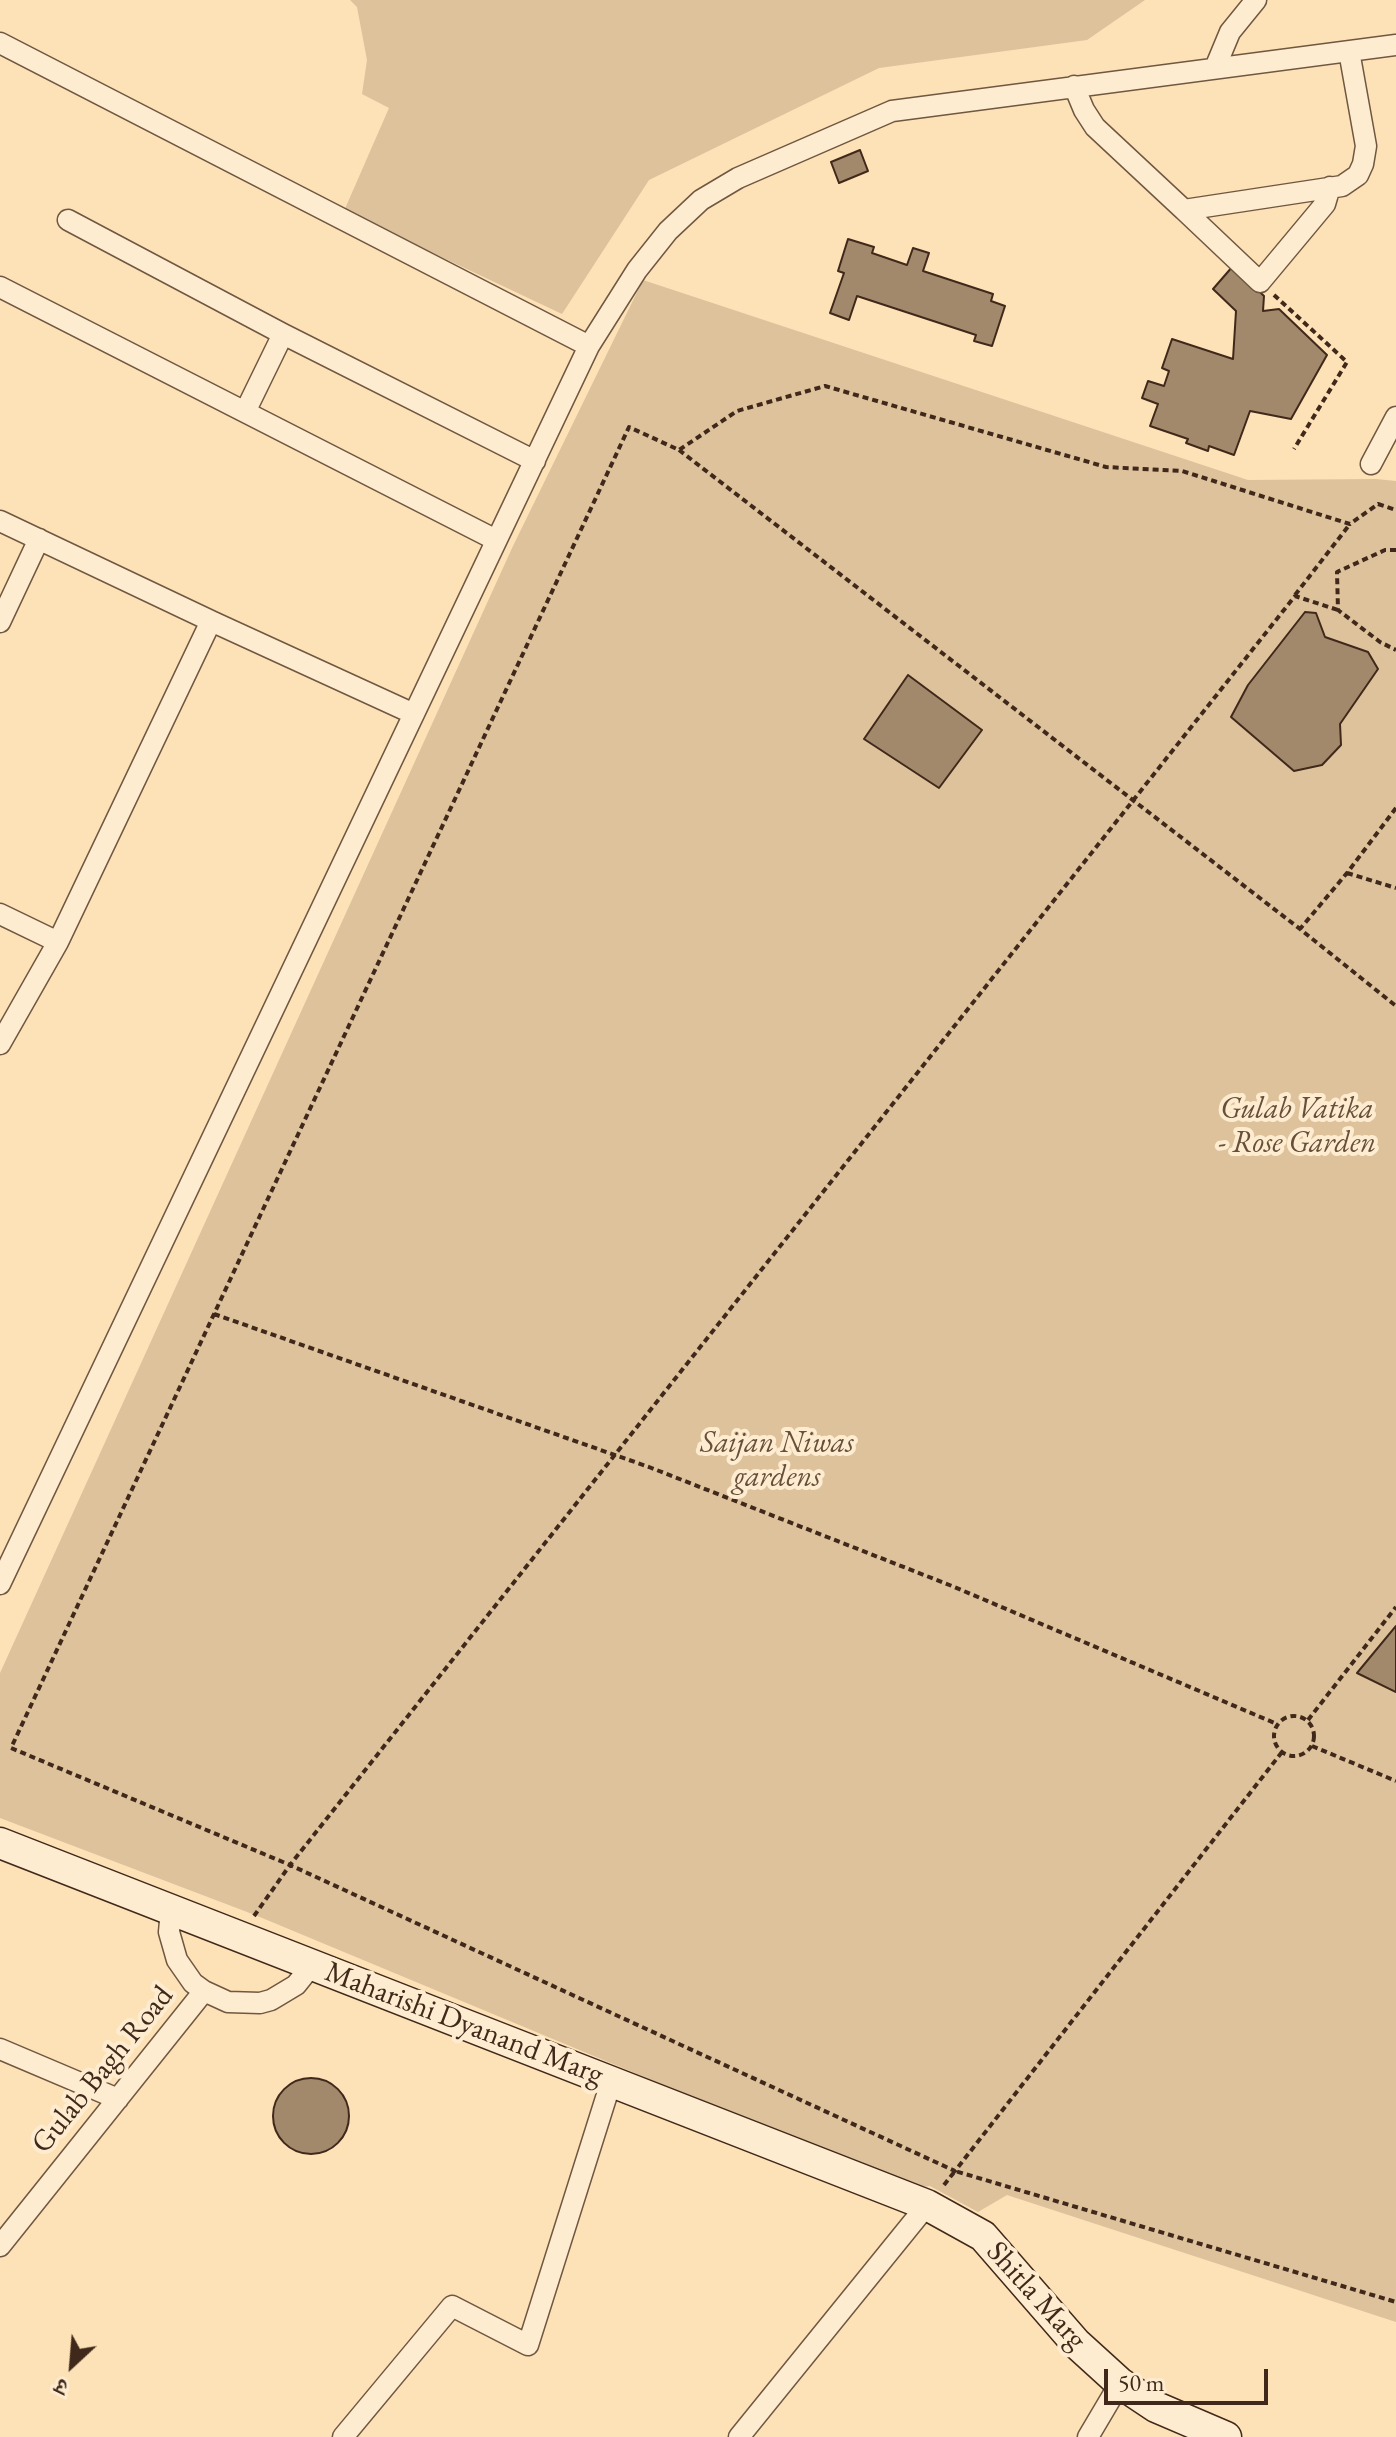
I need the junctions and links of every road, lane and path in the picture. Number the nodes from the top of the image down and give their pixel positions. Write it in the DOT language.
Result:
graph roads {
  1 [pos="1256,0"];
  2 [pos="0,43"];
  3 [pos="1396,45"];
  4 [pos="1349,51"];
  5 [pos="1215,68"];
  6 [pos="1074,86"];
  7 [pos="1330,187"];
  8 [pos="1184,210"];
  9 [pos="68,220"];
  10 [pos="1260,282"];
  11 [pos="0,287"];
  12 [pos="283,334"];
  13 [pos="589,346"];
  14 [pos="245,412"];
  15 [pos="1396,417"];
  16 [pos="1294,449"];
  17 [pos="679,450"];
  18 [pos="535,461"];
  19 [pos="1371,464"];
  20 [pos="1396,510"];
  21 [pos="0,521"];
  22 [pos="1350,524"];
  23 [pos="39,539"];
  24 [pos="496,540"];
  25 [pos="1396,550"];
  26 [pos="1295,596"];
  27 [pos="1338,610"];
  28 [pos="211,621"];
  29 [pos="0,622"];
  30 [pos="1396,650"];
  31 [pos="414,714"];
  32 [pos="1134,800"];
  33 [pos="1396,808"];
  34 [pos="1347,873"];
  35 [pos="1396,888"];
  36 [pos="0,914"];
  37 [pos="1300,929"];
  38 [pos="58,942"];
  39 [pos="1396,1006"];
  40 [pos="0,1044"];
  41 [pos="214,1314"];
  42 [pos="615,1455"];
  43 [pos="0,1584"];
  44 [pos="1396,1607"];
  45 [pos="1308,1720"];
  46 [pos="1277,1724"];
  47 [pos="1312,1746"];
  48 [pos="1282,1752"];
  49 [pos="1396,1781"];
  50 [pos="0,1843"];
  51 [pos="290,1865"];
  52 [pos="171,1910"];
  53 [pos="239,1937"];
  54 [pos="312,1965"];
  55 [pos="204,1991"];
  56 [pos="0,2049"];
  57 [pos="611,2082"];
  58 [pos="118,2099"];
  59 [pos="955,2171"];
  60 [pos="927,2205"];
  61 [pos="0,2246"];
  62 [pos="1396,2302"];
  63 [pos="1120,2383"];
  64 [pos="343,2437"];
  65 [pos="739,2437"];
  66 [pos="1088,2437"];
  67 [pos="1226,2437"];
  1 -- 5 [label="street"];
  2 -- 13 [label="street"];
  3 -- 4 [label="street"];
  4 -- 5 [label="street"];
  4 -- 7 [label="street"];
  5 -- 6 [label="street"];
  6 -- 8 [label="street"];
  6 -- 13 [label="street"];
  7 -- 8 [label="street"];
  7 -- 10 [label="street"];
  8 -- 10 [label="street"];
  9 -- 12 [label="street"];
  10 -- 16 [label="path"];
  11 -- 14 [label="street"];
  12 -- 14 [label="street"];
  12 -- 18 [label="street"];
  13 -- 18 [label="street"];
  14 -- 24 [label="street"];
  15 -- 19 [label="street"];
  17 -- 22 [label="path"];
  17 -- 32 [label="path"];
  17 -- 41 [label="path"];
  18 -- 24 [label="street"];
  20 -- 22 [label="path"];
  21 -- 23 [label="street"];
  22 -- 26 [label="path"];
  23 -- 28 [label="street"];
  23 -- 29 [label="street"];
  24 -- 31 [label="street"];
  25 -- 27 [label="path"];
  26 -- 27 [label="path"];
  26 -- 32 [label="path"];
  27 -- 30 [label="path"];
  28 -- 31 [label="street"];
  28 -- 38 [label="street"];
  31 -- 43 [label="street"];
  32 -- 37 [label="path"];
  32 -- 42 [label="path"];
  33 -- 34 [label="path"];
  34 -- 35 [label="path"];
  34 -- 37 [label="path"];
  36 -- 38 [label="street"];
  37 -- 39 [label="path"];
  38 -- 40 [label="street"];
  41 -- 42 [label="path"];
  41 -- 51 [label="path"];
  42 -- 46 [label="path"];
  42 -- 51 [label="path"];
  44 -- 45 [label="path"];
  45 -- 46 [label="path"];
  45 -- 47 [label="path"];
  46 -- 48 [label="path"];
  47 -- 48 [label="path"];
  47 -- 49 [label="path"];
  48 -- 59 [label="path"];
  50 -- 52 [label="main road, Maharishi Dyanand Marg"];
  51 -- 53 [label="path"];
  51 -- 59 [label="path"];
  52 -- 53 [label="main road, Maharishi Dyanand Marg"];
  52 -- 55 [label="street"];
  53 -- 54 [label="main road, Maharishi Dyanand Marg"];
  54 -- 55 [label="street, Gulab Bagh Road"];
  54 -- 57 [label="main road, Maharishi Dyanand Marg"];
  55 -- 58 [label="street, Gulab Bagh Road"];
  56 -- 58 [label="street"];
  57 -- 60 [label="main road, Maharishi Dyanand Marg"];
  57 -- 64 [label="street"];
  58 -- 61 [label="street, Gulab Bagh Road"];
  59 -- 62 [label="path"];
  60 -- 63 [label="main road, Shitla Marg"];
  60 -- 65 [label="street"];
  63 -- 66 [label="street"];
  63 -- 67 [label="main road, Shitla Marg"];
}
